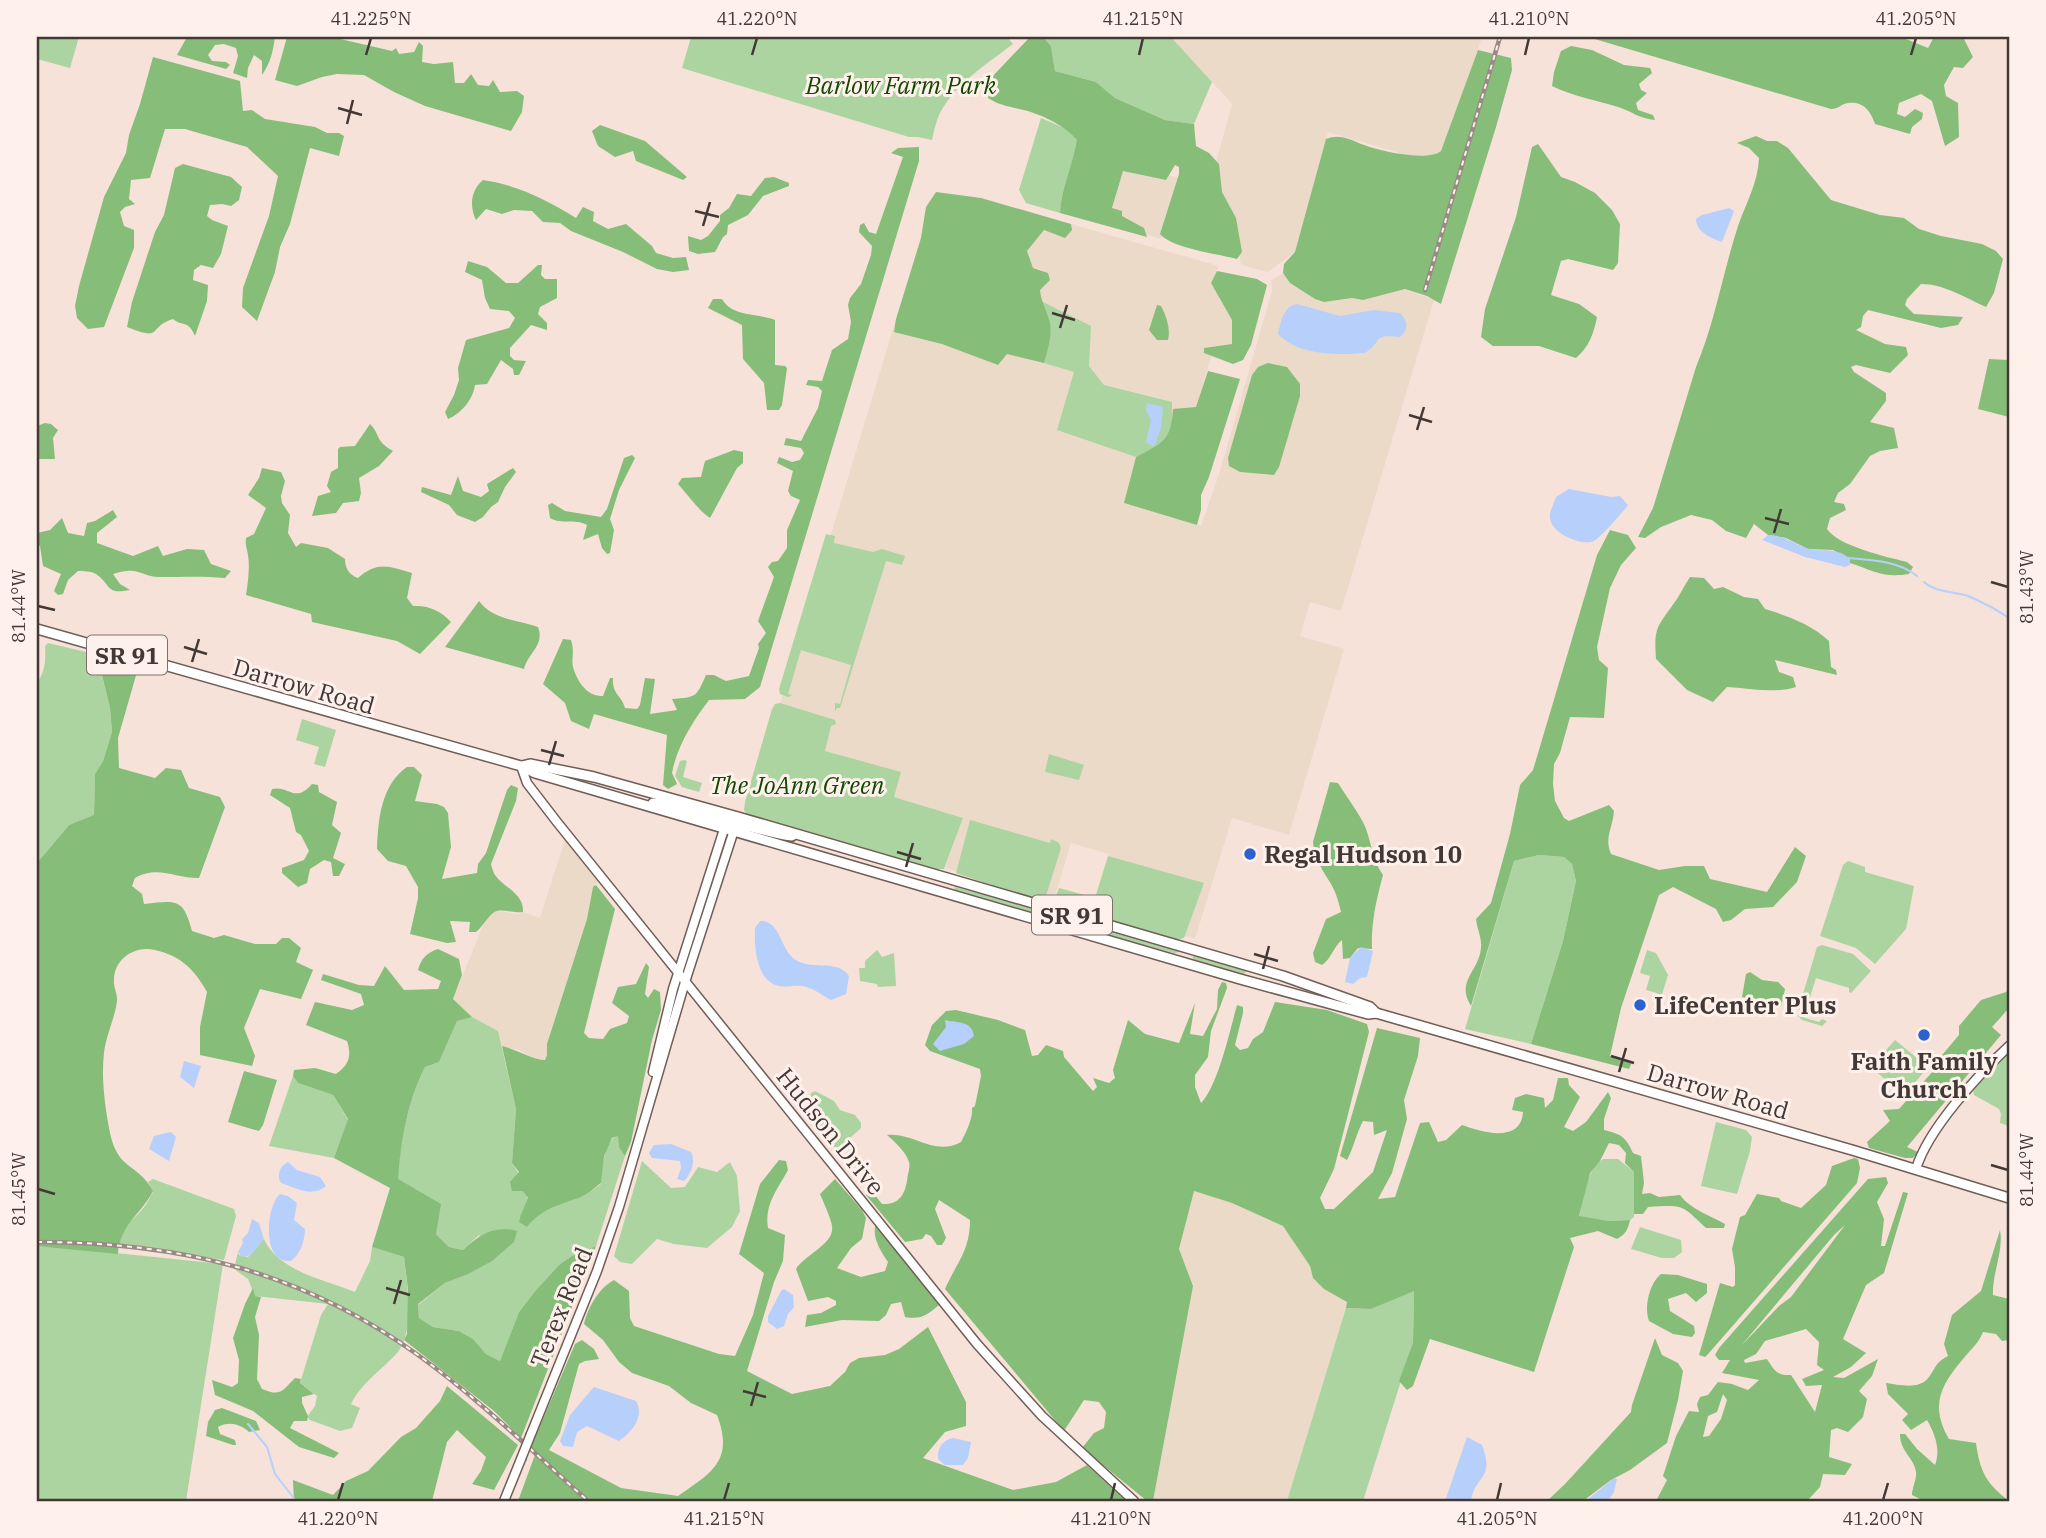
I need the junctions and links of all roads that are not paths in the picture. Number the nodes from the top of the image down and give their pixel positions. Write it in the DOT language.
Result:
graph roads {
  1 [pos="37,629"];
  2 [pos="521,766"];
  3 [pos="581,774"];
  4 [pos="578,786"];
  5 [pos="656,799"];
  6 [pos="640,804"];
  7 [pos="731,823"];
  8 [pos="1096,922"];
  9 [pos="1092,936"];
  10 [pos="1188,948"];
  11 [pos="1184,962"];
  12 [pos="1250,966"];
  13 [pos="677,973"];
  14 [pos="1273,973"];
  15 [pos="1245,981"];
  16 [pos="685,982"];
  17 [pos="1269,987"];
  18 [pos="1376,1013"];
  19 [pos="2009,1046"];
  20 [pos="643,1123"];
  21 [pos="1916,1169"];
  22 [pos="2009,1198"];
  23 [pos="504,1501"];
  24 [pos="1134,1501"];
  1 -- 2 [label="main road, Darrow Road / SR 91"];
  2 -- 3 [label="main road, Darrow Road / SR 91"];
  2 -- 4 [label="main road, Darrow Road / SR 91"];
  2 -- 13 [label="main road, Hudson Drive"];
  3 -- 4 [label="main road"];
  3 -- 5 [label="main road, Darrow Road / SR 91"];
  4 -- 6 [label="main road, Darrow Road / SR 91"];
  5 -- 6 [label="main road"];
  5 -- 7 [label="main road, Darrow Road / SR 91"];
  6 -- 7 [label="main road, Darrow Road / SR 91"];
  7 -- 8 [label="main road, Darrow Road / SR 91"];
  7 -- 9 [label="main road, Darrow Road / SR 91"];
  7 -- 13 [label="main road, Terex Road"];
  7 -- 16 [label="main road, Terex Road"];
  8 -- 9 [label="main road"];
  8 -- 10 [label="main road, Darrow Road / SR 91"];
  9 -- 11 [label="main road, Darrow Road / SR 91"];
  10 -- 11 [label="main road"];
  10 -- 12 [label="main road, Darrow Road / SR 91"];
  11 -- 15 [label="main road, Darrow Road / SR 91"];
  12 -- 14 [label="main road, Darrow Road / SR 91"];
  12 -- 15 [label="main road"];
  13 -- 16 [label="main road, Hudson Drive"];
  13 -- 20 [label="main road, Terex Road"];
  14 -- 17 [label="main road"];
  14 -- 18 [label="main road, Darrow Road / SR 91"];
  15 -- 17 [label="main road, Darrow Road / SR 91"];
  16 -- 20 [label="main road, Terex Road"];
  16 -- 24 [label="main road, Hudson Drive"];
  17 -- 18 [label="main road, Darrow Road / SR 91"];
  18 -- 21 [label="main road, Darrow Road / SR 91"];
  19 -- 21 [label="main road"];
  20 -- 23 [label="main road, Terex Road, bridge"];
  21 -- 22 [label="main road, Darrow Road / SR 91"];
}
